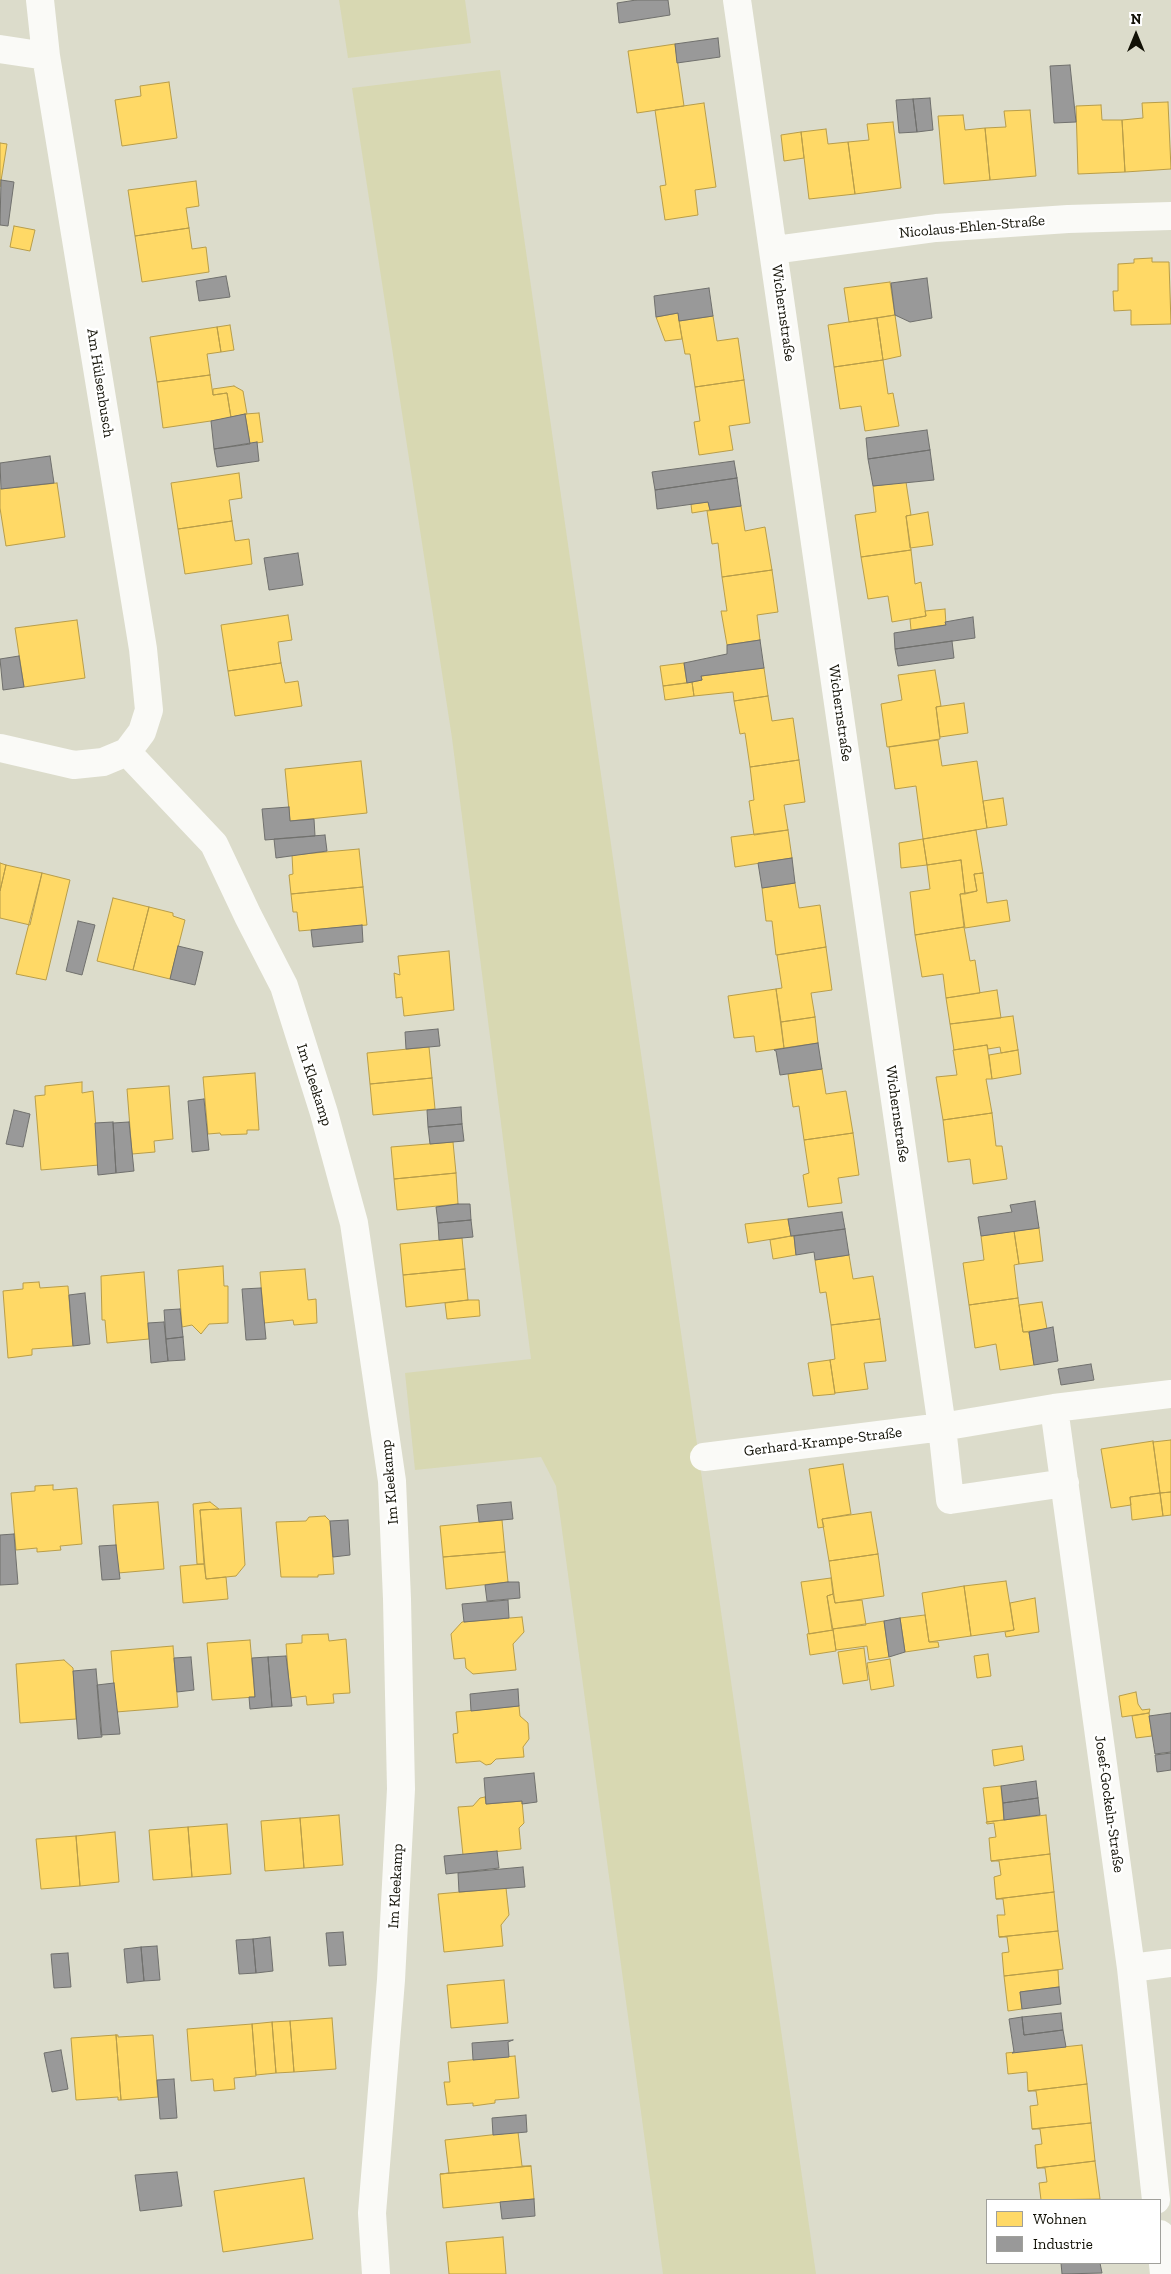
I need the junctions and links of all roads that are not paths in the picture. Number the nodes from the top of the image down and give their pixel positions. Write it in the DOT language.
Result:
graph roads {
  1 [pos="40,0"];
  2 [pos="737,0"];
  3 [pos="0,49"];
  4 [pos="46,56"];
  5 [pos="1171,216"];
  6 [pos="774,250"];
  7 [pos="0,748"];
  8 [pos="128,752"];
  9 [pos="1171,1394"];
  10 [pos="1054,1408"];
  11 [pos="942,1427"];
  12 [pos="704,1458"];
  13 [pos="1065,1483"];
  14 [pos="1171,1962"];
  15 [pos="1131,1968"];
  16 [pos="1156,2199"];
  17 [pos="1161,2244"];
  18 [pos="376,2274"];
  19 [pos="1164,2274"];
  1 -- 4 [label="street, Am Hülsenbusch"];
  2 -- 6 [label="street, Wichernstraße"];
  3 -- 4 [label="street"];
  4 -- 8 [label="street, Am Hülsenbusch"];
  5 -- 6 [label="street, Nicolaus-Ehlen-Straße"];
  6 -- 11 [label="street, Wichernstraße"];
  7 -- 8 [label="street"];
  8 -- 18 [label="street, Im Kleekamp"];
  9 -- 10 [label="street, Gerhard-Krampe-Straße"];
  10 -- 11 [label="street, Gerhard-Krampe-Straße"];
  10 -- 13 [label="street, Josef-Gockeln-Straße"];
  11 -- 12 [label="street, Gerhard-Krampe-Straße"];
  11 -- 13 [label="street"];
  13 -- 15 [label="street, Josef-Gockeln-Straße"];
  14 -- 15 [label="street"];
  15 -- 16 [label="street, Josef-Gockeln-Straße"];
  17 -- 19 [label="street"];
}
